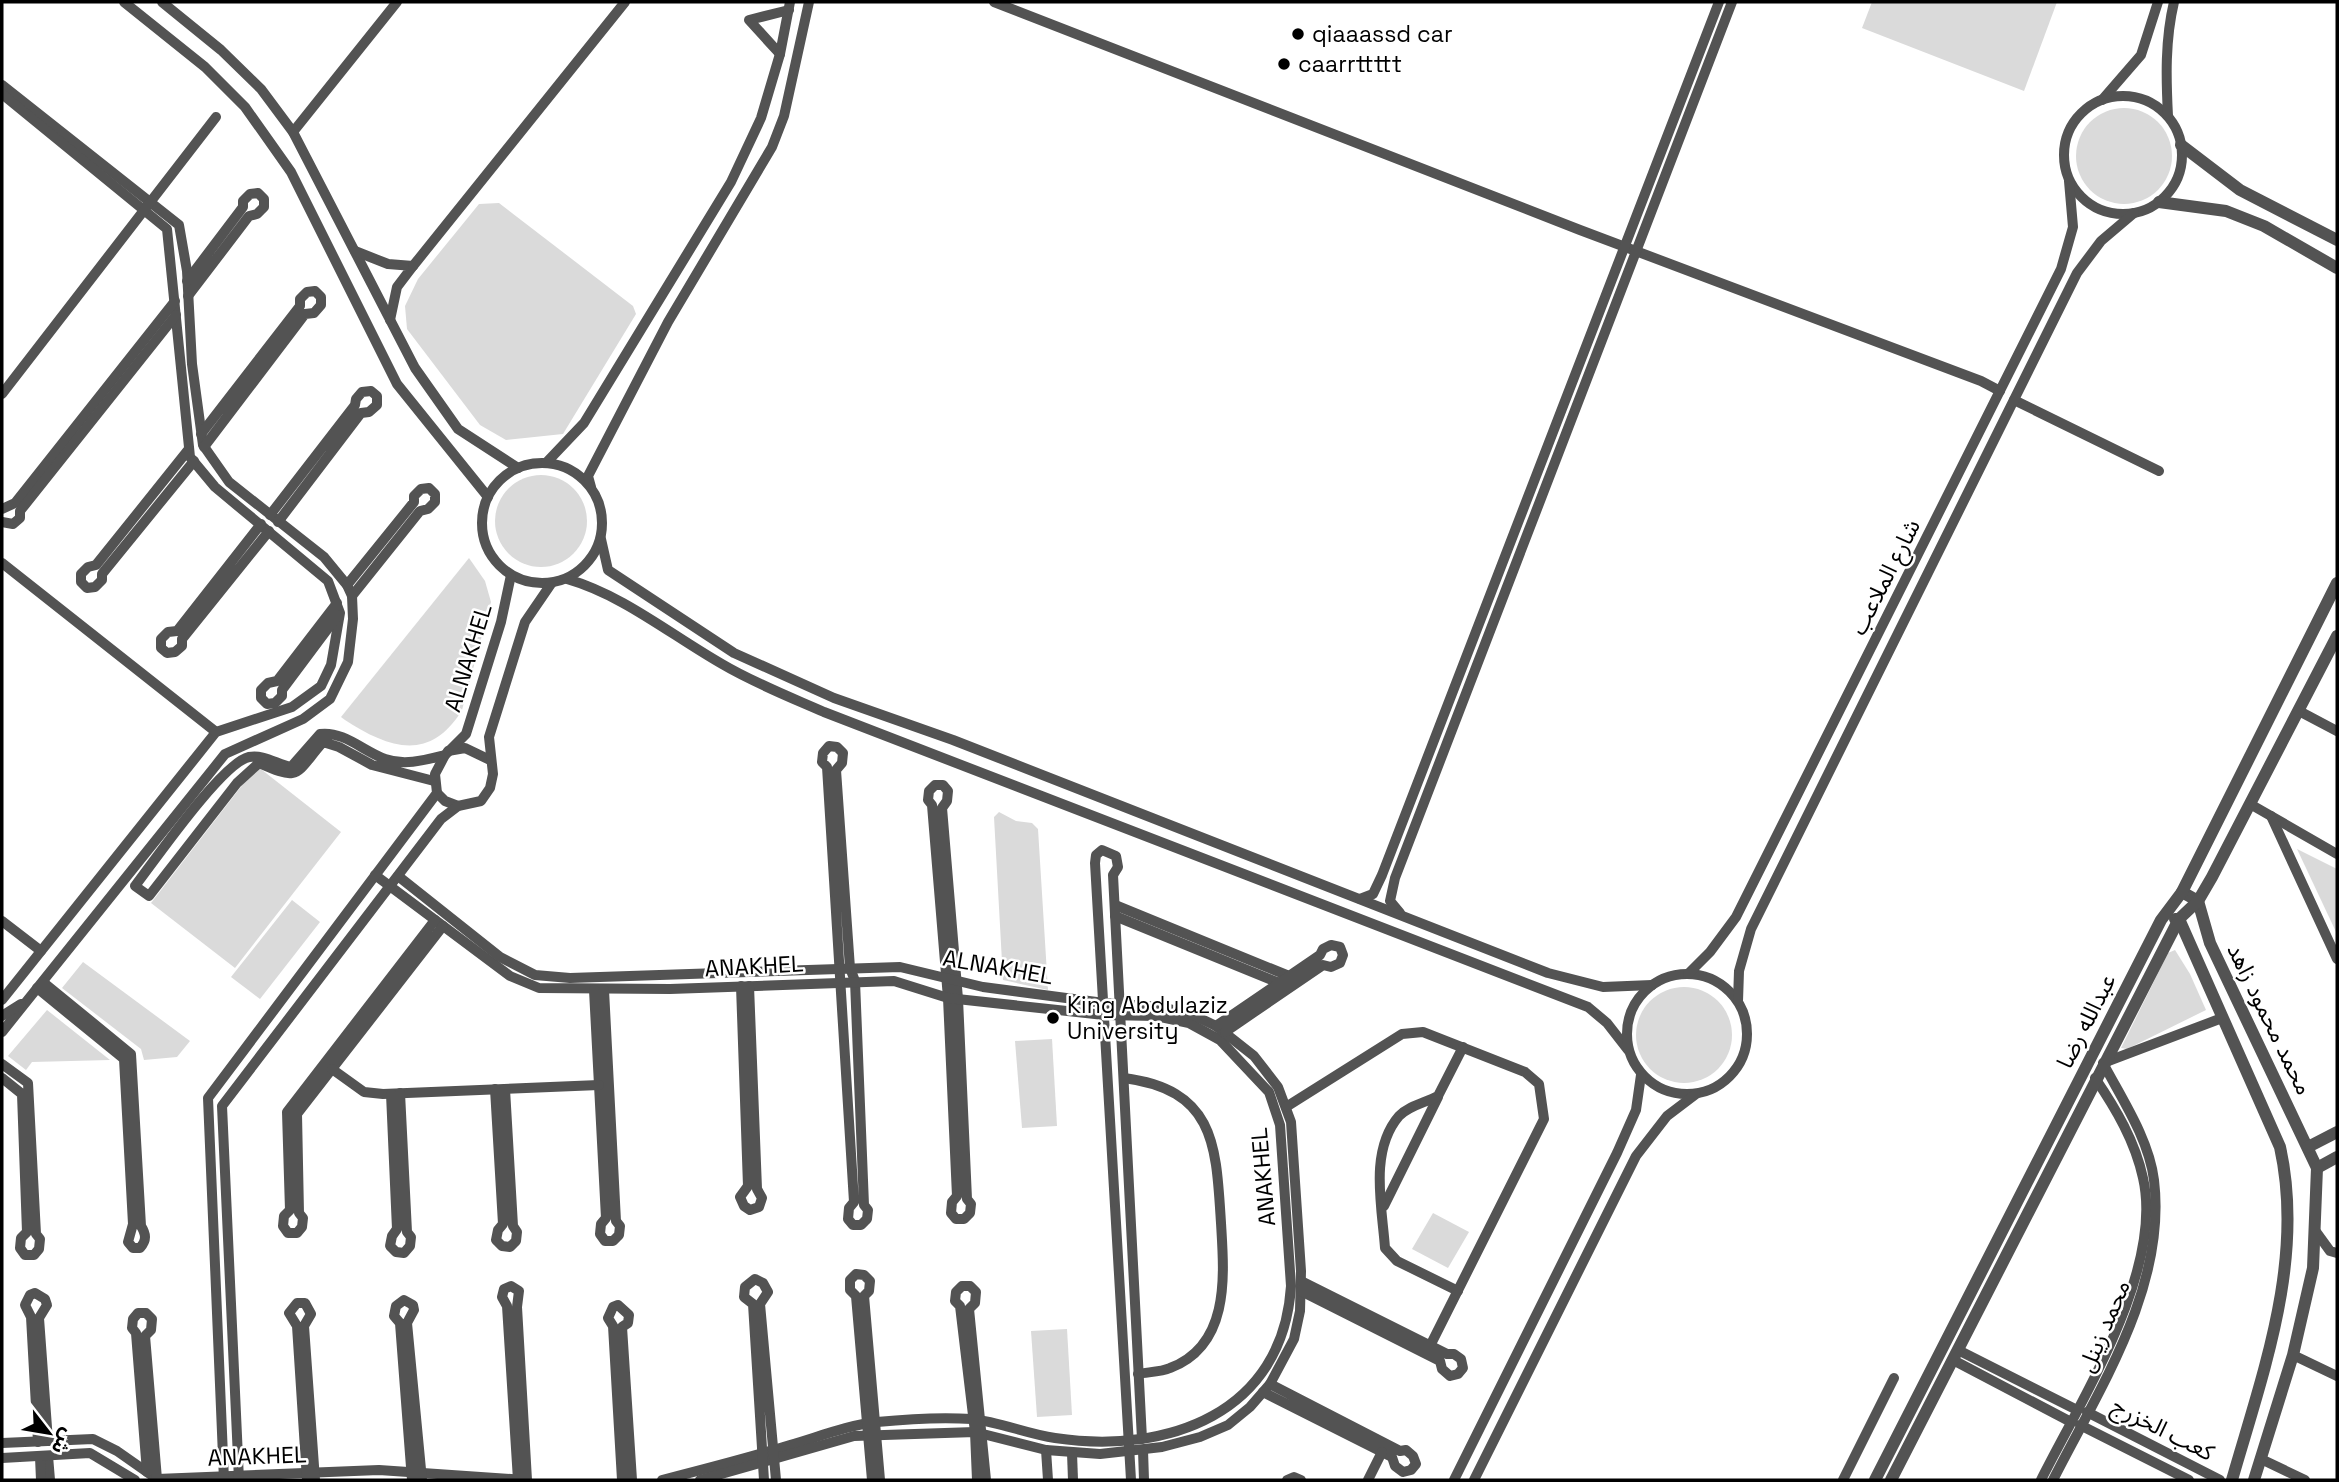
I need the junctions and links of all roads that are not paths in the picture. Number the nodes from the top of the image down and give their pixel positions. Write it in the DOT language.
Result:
graph roads {
  1 [pos="124,2"];
  2 [pos="162,2"];
  3 [pos="397,2"];
  4 [pos="625,2"];
  5 [pos="809,2"];
  6 [pos="994,2"];
  7 [pos="1719,2"];
  8 [pos="1732,2"];
  9 [pos="2158,2"];
  10 [pos="2174,2"];
  11 [pos="789,6"];
  12 [pos="780,54"];
  13 [pos="2,85"];
  14 [pos="2,94"];
  15 [pos="2102,100"];
  16 [pos="2168,116"];
  17 [pos="216,117"];
  18 [pos="293,132"];
  19 [pos="2181,145"];
  20 [pos="2069,181"];
  21 [pos="2159,202"];
  22 [pos="148,206"];
  23 [pos="2134,213"];
  24 [pos="2337,240"];
  25 [pos="1631,247"];
  26 [pos="355,251"];
  27 [pos="412,266"];
  28 [pos="2337,268"];
  29 [pos="187,281"];
  30 [pos="188,296"];
  31 [pos="175,301"];
  32 [pos="176,315"];
  33 [pos="390,320"];
  34 [pos="2000,391"];
  35 [pos="2,394"];
  36 [pos="2014,400"];
  37 [pos="201,434"];
  38 [pos="204,447"];
  39 [pos="189,449"];
  40 [pos="194,461"];
  41 [pos="546,463"];
  42 [pos="518,468"];
  43 [pos="2158,471"];
  44 [pos="591,487"];
  45 [pos="488,497"];
  46 [pos="2,509"];
  47 [pos="274,518"];
  48 [pos="2,522"];
  49 [pos="265,528"];
  50 [pos="601,539"];
  51 [pos="2,563"];
  52 [pos="510,575"];
  53 [pos="566,579"];
  54 [pos="551,583"];
  55 [pos="2337,583"];
  56 [pos="347,585"];
  57 [pos="352,596"];
  58 [pos="338,608"];
  59 [pos="2337,636"];
  60 [pos="2299,711"];
  61 [pos="216,732"];
  62 [pos="2337,732"];
  63 [pos="446,753"];
  64 [pos="489,760"];
  65 [pos="434,781"];
  66 [pos="437,793"];
  67 [pos="2250,804"];
  68 [pos="458,806"];
  69 [pos="2271,816"];
  70 [pos="2337,854"];
  71 [pos="375,875"];
  72 [pos="398,876"];
  73 [pos="390,886"];
  74 [pos="2182,892"];
  75 [pos="1360,899"];
  76 [pos="2198,901"];
  77 [pos="1115,910"];
  78 [pos="1403,916"];
  79 [pos="2179,919"];
  80 [pos="2,920"];
  81 [pos="2161,920"];
  82 [pos="439,923"];
  83 [pos="41,951"];
  84 [pos="2337,959"];
  85 [pos="838,968"];
  86 [pos="850,968"];
  87 [pos="1688,974"];
  88 [pos="1289,976"];
  89 [pos="842,981"];
  90 [pos="855,981"];
  91 [pos="951,981"];
  92 [pos="1279,983"];
  93 [pos="40,985"];
  94 [pos="1651,985"];
  95 [pos="745,986"];
  96 [pos="599,990"];
  97 [pos="953,999"];
  98 [pos="1738,1001"];
  99 [pos="25,1002"];
  100 [pos="2,1003"];
  101 [pos="1104,1003"];
  102 [pos="1120,1003"];
  103 [pos="1104,1015"];
  104 [pos="1121,1015"];
  105 [pos="2,1016"];
  106 [pos="2222,1018"];
  107 [pos="1220,1029"];
  108 [pos="2,1031"];
  109 [pos="1462,1047"];
  110 [pos="1628,1049"];
  111 [pos="2103,1063"];
  112 [pos="2,1064"];
  113 [pos="332,1069"];
  114 [pos="1641,1074"];
  115 [pos="2,1078"];
  116 [pos="1124,1078"];
  117 [pos="2095,1078"];
  118 [pos="599,1085"];
  119 [pos="500,1089"];
  120 [pos="395,1094"];
  121 [pos="1696,1094"];
  122 [pos="1438,1096"];
  123 [pos="1286,1107"];
  124 [pos="2337,1132"];
  125 [pos="2308,1147"];
  126 [pos="2337,1157"];
  127 [pos="2317,1168"];
  128 [pos="1382,1209"];
  129 [pos="2313,1228"];
  130 [pos="2337,1253"];
  131 [pos="1301,1286"];
  132 [pos="1458,1291"];
  133 [pos="1430,1346"];
  134 [pos="1955,1355"];
  135 [pos="2293,1355"];
  136 [pos="1138,1374"];
  137 [pos="2337,1376"];
  138 [pos="1894,1378"];
  139 [pos="1267,1388"];
  140 [pos="2082,1411"];
  141 [pos="977,1420"];
  142 [pos="872,1423"];
  143 [pos="2075,1423"];
  144 [pos="979,1432"];
  145 [pos="873,1434"];
  146 [pos="43,1442"];
  147 [pos="2,1443"];
  148 [pos="1142,1445"];
  149 [pos="1129,1446"];
  150 [pos="1046,1450"];
  151 [pos="1382,1452"];
  152 [pos="1072,1453"];
  153 [pos="44,1456"];
  154 [pos="769,1456"];
  155 [pos="2,1458"];
  156 [pos="2261,1459"];
  157 [pos="146,1472"];
  158 [pos="416,1476"];
  159 [pos="310,1477"];
  160 [pos="239,1478"];
  161 [pos="157,1479"];
  162 [pos="224,1479"];
  163 [pos="41,1480"];
  164 [pos="50,1480"];
  165 [pos="135,1480"];
  166 [pos="518,1480"];
  167 [pos="526,1480"];
  168 [pos="622,1480"];
  169 [pos="632,1480"];
  170 [pos="663,1480"];
  171 [pos="700,1480"];
  172 [pos="764,1480"];
  173 [pos="776,1480"];
  174 [pos="872,1480"];
  175 [pos="880,1480"];
  176 [pos="977,1480"];
  177 [pos="986,1480"];
  178 [pos="1048,1480"];
  179 [pos="1073,1480"];
  180 [pos="1131,1480"];
  181 [pos="1144,1480"];
  182 [pos="1287,1480"];
  183 [pos="1301,1480"];
  184 [pos="1368,1480"];
  185 [pos="1454,1480"];
  186 [pos="1474,1480"];
  187 [pos="1843,1480"];
  188 [pos="1875,1480"];
  189 [pos="1891,1480"];
  190 [pos="2041,1480"];
  191 [pos="2053,1480"];
  192 [pos="2189,1480"];
  193 [pos="2220,1480"];
  194 [pos="2232,1480"];
  195 [pos="2254,1480"];
  196 [pos="2305,1480"];
  1 -- 45 [label="street"];
  2 -- 18 [label="street"];
  3 -- 18 [label="street"];
  4 -- 27 [label="street"];
  5 -- 44 [label="street"];
  6 -- 25 [label="street"];
  7 -- 25 [label="street"];
  8 -- 25 [label="street"];
  9 -- 15 [label="street"];
  10 -- 16 [label="street"];
  11 -- 12 [label="street"];
  11 -- 12 [label="street"];
  12 -- 41 [label="street"];
  13 -- 22 [label="street"];
  14 -- 22 [label="street"];
  15 -- 16 [label="street"];
  15 -- 20 [label="street"];
  16 -- 19 [label="street"];
  17 -- 22 [label="street"];
  18 -- 26 [label="street"];
  19 -- 21 [label="street"];
  19 -- 24 [label="street"];
  20 -- 23 [label="street"];
  20 -- 34 [label="street, شارع الملاعب"];
  21 -- 23 [label="street"];
  21 -- 28 [label="street"];
  22 -- 29 [label="street"];
  22 -- 31 [label="street"];
  22 -- 35 [label="street"];
  23 -- 36 [label="street, شارع الملاعب"];
  25 -- 34 [label="street"];
  25 -- 75 [label="street"];
  25 -- 78 [label="street"];
  26 -- 27 [label="street"];
  26 -- 33 [label="street"];
  27 -- 33 [label="street"];
  29 -- 30 [label="street"];
  29 -- 30 [label="street"];
  30 -- 37 [label="street"];
  31 -- 32 [label="street"];
  31 -- 46 [label="street"];
  32 -- 39 [label="street"];
  32 -- 48 [label="street"];
  33 -- 42 [label="street"];
  34 -- 87 [label="street, شارع الملاعب"];
  36 -- 43 [label="street"];
  36 -- 98 [label="street, شارع الملاعب"];
  37 -- 38 [label="street"];
  37 -- 38 [label="street"];
  38 -- 47 [label="street"];
  39 -- 40 [label="street"];
  39 -- 40 [label="street"];
  40 -- 49 [label="street"];
  41 -- 42 [label="street"];
  41 -- 44 [label="street"];
  42 -- 45 [label="street"];
  44 -- 50 [label="street"];
  45 -- 52 [label="street"];
  47 -- 47 [label="street"];
  47 -- 56 [label="street"];
  49 -- 49 [label="street"];
  49 -- 58 [label="street"];
  50 -- 53 [label="street"];
  50 -- 75 [label="street"];
  51 -- 61 [label="street"];
  52 -- 54 [label="street"];
  52 -- 63 [label="street, ALNAKHEL"];
  53 -- 54 [label="street"];
  53 -- 110 [label="street"];
  54 -- 64 [label="street"];
  55 -- 74 [label="street, عبدالله رضا"];
  56 -- 57 [label="street"];
  56 -- 57 [label="street"];
  57 -- 93 [label="street"];
  58 -- 58 [label="street"];
  58 -- 61 [label="street"];
  59 -- 60 [label="street, عبدالله رضا"];
  60 -- 62 [label="street"];
  60 -- 67 [label="street, عبدالله رضا"];
  61 -- 83 [label="street"];
  63 -- 64 [label="street"];
  63 -- 65 [label="street, ALNAKHEL"];
  63 -- 65 [label="street"];
  64 -- 68 [label="street"];
  65 -- 66 [label="street"];
  66 -- 68 [label="street"];
  66 -- 71 [label="street"];
  67 -- 69 [label="street"];
  67 -- 76 [label="street, عبدالله رضا"];
  68 -- 72 [label="street"];
  69 -- 70 [label="street"];
  69 -- 84 [label="street"];
  71 -- 73 [label="street, ANAKHEL"];
  71 -- 162 [label="street"];
  72 -- 73 [label="street"];
  72 -- 85 [label="street, ALNAKHEL"];
  73 -- 82 [label="street, ANAKHEL"];
  73 -- 160 [label="street"];
  74 -- 76 [label="street"];
  74 -- 81 [label="street, عبدالله رضا"];
  75 -- 78 [label="street"];
  76 -- 79 [label="street, عبدالله رضا"];
  76 -- 125 [label="street, محمد محمود زاهد"];
  77 -- 88 [label="street"];
  77 -- 92 [label="street"];
  77 -- 101 [label="street"];
  77 -- 102 [label="street"];
  78 -- 94 [label="street"];
  79 -- 81 [label="street"];
  79 -- 106 [label="street, محمد محمود زاهد"];
  79 -- 111 [label="street, عبدالله رضا"];
  80 -- 83 [label="street"];
  81 -- 188 [label="street, عبدالله رضا"];
  82 -- 96 [label="street, ANAKHEL"];
  82 -- 113 [label="street"];
  82 -- 113 [label="street"];
  83 -- 100 [label="street"];
  85 -- 86 [label="street, ALNAKHEL"];
  85 -- 86 [label="street"];
  85 -- 89 [label="street"];
  86 -- 90 [label="street"];
  86 -- 91 [label="street, ALNAKHEL"];
  87 -- 94 [label="street"];
  87 -- 98 [label="street"];
  88 -- 92 [label="street"];
  88 -- 107 [label="street"];
  89 -- 90 [label="street, ANAKHEL"];
  89 -- 90 [label="street"];
  89 -- 95 [label="street, ANAKHEL"];
  90 -- 97 [label="street, ANAKHEL"];
  91 -- 91 [label="street"];
  91 -- 97 [label="street"];
  91 -- 101 [label="street, ALNAKHEL"];
  92 -- 107 [label="street"];
  93 -- 93 [label="street"];
  93 -- 99 [label="street"];
  94 -- 110 [label="street"];
  95 -- 95 [label="street"];
  95 -- 96 [label="street, ANAKHEL"];
  96 -- 118 [label="street"];
  96 -- 118 [label="street"];
  97 -- 97 [label="street"];
  97 -- 103 [label="street, ANAKHEL"];
  98 -- 121 [label="street"];
  99 -- 105 [label="street"];
  99 -- 108 [label="street"];
  101 -- 102 [label="street, ALNAKHEL"];
  101 -- 103 [label="street"];
  102 -- 104 [label="street"];
  102 -- 107 [label="street, ALNAKHEL"];
  103 -- 104 [label="street, ANAKHEL"];
  103 -- 149 [label="street"];
  104 -- 116 [label="street"];
  104 -- 148 [label="street, ANAKHEL"];
  106 -- 111 [label="street"];
  106 -- 194 [label="street, محمد محمود زاهد"];
  107 -- 123 [label="street, ALNAKHEL"];
  109 -- 122 [label="street"];
  109 -- 123 [label="street"];
  109 -- 132 [label="street"];
  110 -- 114 [label="street"];
  111 -- 117 [label="street, عبدالله رضا"];
  111 -- 140 [label="street, محمد زينل"];
  112 -- 115 [label="street"];
  113 -- 120 [label="street"];
  114 -- 121 [label="street"];
  114 -- 185 [label="street"];
  116 -- 136 [label="street"];
  116 -- 136 [label="street"];
  117 -- 134 [label="street, عبدالله رضا"];
  117 -- 140 [label="street, محمد زينل"];
  118 -- 119 [label="street"];
  119 -- 119 [label="street"];
  119 -- 120 [label="street"];
  120 -- 120 [label="street"];
  121 -- 186 [label="street"];
  122 -- 128 [label="street"];
  122 -- 128 [label="street"];
  123 -- 131 [label="street, ALNAKHEL"];
  124 -- 125 [label="street"];
  125 -- 127 [label="street, محمد محمود زاهد"];
  126 -- 127 [label="street"];
  127 -- 129 [label="street, محمد محمود زاهد"];
  128 -- 132 [label="street"];
  129 -- 130 [label="street"];
  129 -- 135 [label="street, محمد محمود زاهد"];
  131 -- 133 [label="street"];
  131 -- 133 [label="street"];
  131 -- 139 [label="street, ALNAKHEL"];
  132 -- 133 [label="street"];
  134 -- 140 [label="street, كعب الخزرج"];
  134 -- 143 [label="street, كعب الخزرج"];
  134 -- 189 [label="street, عبدالله رضا"];
  135 -- 137 [label="street"];
  135 -- 156 [label="street, محمد محمود زاهد"];
  136 -- 148 [label="street"];
  138 -- 187 [label="street"];
  139 -- 148 [label="street, ALNAKHEL"];
  139 -- 151 [label="street"];
  139 -- 151 [label="street"];
  140 -- 143 [label="street, محمد زينل"];
  140 -- 193 [label="street, كعب الخزرج"];
  141 -- 141 [label="street"];
  141 -- 142 [label="street"];
  141 -- 144 [label="street"];
  141 -- 149 [label="street"];
  142 -- 142 [label="street"];
  142 -- 145 [label="street"];
  142 -- 154 [label="street"];
  143 -- 190 [label="street, محمد زينل"];
  143 -- 191 [label="street, محمد زينل"];
  143 -- 192 [label="street, كعب الخزرج"];
  144 -- 145 [label="street, ALNAKHEL"];
  144 -- 150 [label="street, ALNAKHEL"];
  144 -- 176 [label="street"];
  144 -- 177 [label="street"];
  145 -- 154 [label="street, ALNAKHEL"];
  145 -- 174 [label="street"];
  145 -- 175 [label="street"];
  146 -- 146 [label="street"];
  146 -- 147 [label="street"];
  146 -- 157 [label="street"];
  148 -- 149 [label="street, ALNAKHEL"];
  148 -- 181 [label="street"];
  149 -- 152 [label="street, ALNAKHEL"];
  149 -- 180 [label="street"];
  150 -- 152 [label="street, ALNAKHEL"];
  150 -- 178 [label="street"];
  151 -- 184 [label="street"];
  152 -- 179 [label="street"];
  153 -- 155 [label="street"];
  153 -- 163 [label="street"];
  153 -- 164 [label="street"];
  153 -- 165 [label="street"];
  154 -- 154 [label="street"];
  154 -- 170 [label="street"];
  154 -- 171 [label="street, ALNAKHEL"];
  154 -- 172 [label="street"];
  154 -- 173 [label="street"];
  156 -- 195 [label="street, محمد محمود زاهد"];
  156 -- 196 [label="street"];
  157 -- 161 [label="street"];
  157 -- 161 [label="street"];
  158 -- 158 [label="street"];
  158 -- 159 [label="street, ANAKHEL"];
  158 -- 166 [label="street, ANAKHEL"];
  159 -- 159 [label="street"];
  159 -- 160 [label="street, ANAKHEL"];
  160 -- 162 [label="street, ANAKHEL"];
  161 -- 162 [label="street, ANAKHEL"];
  166 -- 167 [label="street, ANAKHEL"];
  166 -- 167 [label="street"];
  168 -- 169 [label="street"];
  182 -- 183 [label="street"];
}
